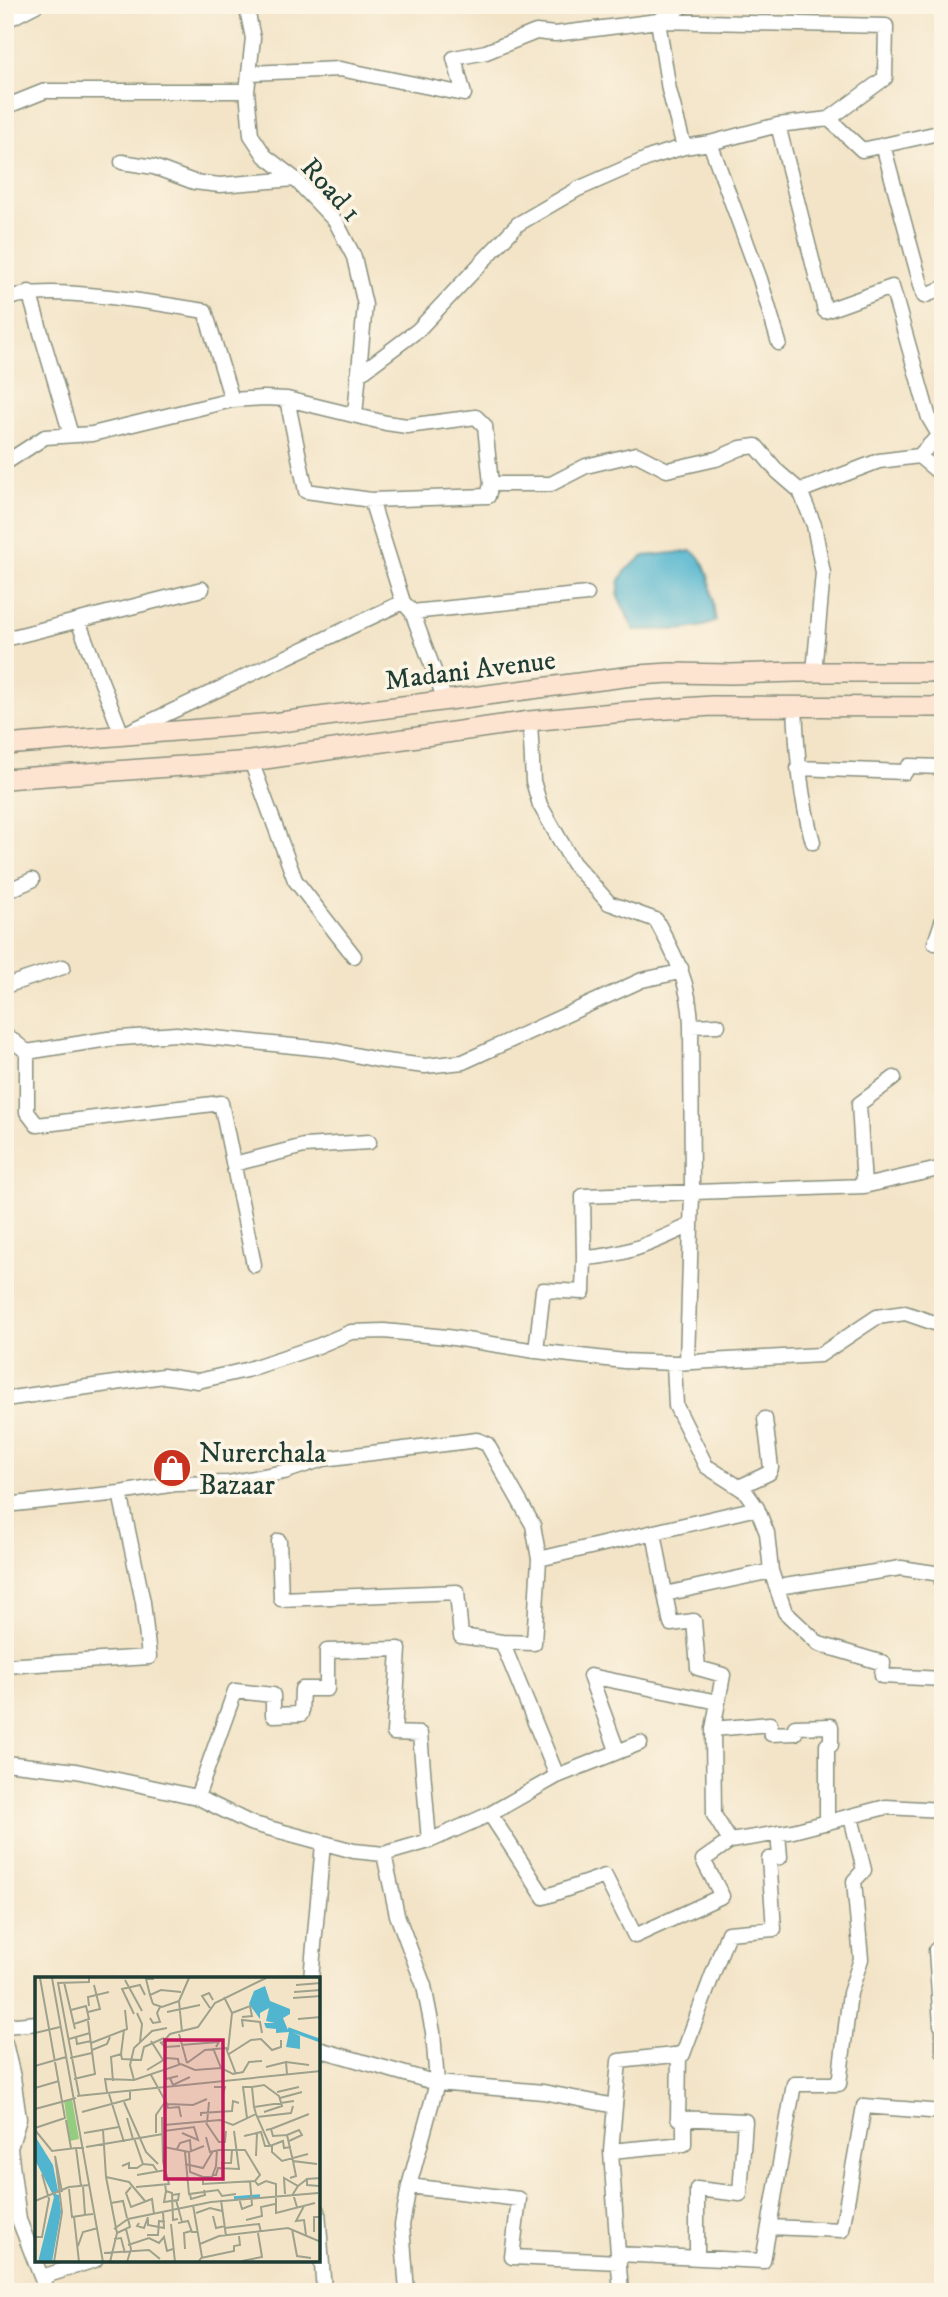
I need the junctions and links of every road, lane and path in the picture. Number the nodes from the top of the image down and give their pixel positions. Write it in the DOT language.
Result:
graph roads {
  1 [pos="36,5"];
  2 [pos="246,5"];
  3 [pos="684,5"];
  4 [pos="658,21"];
  5 [pos="5,22"];
  6 [pos="250,73"];
  7 [pos="247,91"];
  8 [pos="5,107"];
  9 [pos="829,119"];
  10 [pos="778,125"];
  11 [pos="943,132"];
  12 [pos="710,144"];
  13 [pos="883,145"];
  14 [pos="684,147"];
  15 [pos="122,162"];
  16 [pos="295,179"];
  17 [pos="943,288"];
  18 [pos="29,292"];
  19 [pos="5,300"];
  20 [pos="779,343"];
  21 [pos="358,375"];
  22 [pos="287,399"];
  23 [pos="232,401"];
  24 [pos="355,415"];
  25 [pos="936,416"];
  26 [pos="71,436"];
  27 [pos="919,456"];
  28 [pos="5,463"];
  29 [pos="943,476"];
  30 [pos="491,484"];
  31 [pos="800,491"];
  32 [pos="371,500"];
  33 [pos="202,589"];
  34 [pos="587,594"];
  35 [pos="407,607"];
  36 [pos="78,621"];
  37 [pos="5,639"];
  38 [pos="814,672"];
  39 [pos="943,672"];
  40 [pos="445,700"];
  41 [pos="795,706"];
  42 [pos="943,707"];
  43 [pos="530,721"];
  44 [pos="122,735"];
  45 [pos="5,745"];
  46 [pos="251,761"];
  47 [pos="943,767"];
  48 [pos="798,768"];
  49 [pos="5,779"];
  50 [pos="813,842"];
  51 [pos="33,880"];
  52 [pos="5,892"];
  53 [pos="943,919"];
  54 [pos="935,943"];
  55 [pos="354,956"];
  56 [pos="63,967"];
  57 [pos="681,968"];
  58 [pos="5,986"];
  59 [pos="718,1025"];
  60 [pos="691,1026"];
  61 [pos="5,1034"];
  62 [pos="27,1052"];
  63 [pos="894,1077"];
  64 [pos="369,1142"];
  65 [pos="234,1164"];
  66 [pos="943,1168"];
  67 [pos="864,1186"];
  68 [pos="692,1193"];
  69 [pos="691,1225"];
  70 [pos="584,1258"];
  71 [pos="254,1265"];
  72 [pos="943,1326"];
  73 [pos="536,1351"];
  74 [pos="680,1363"];
  75 [pos="5,1399"];
  76 [pos="765,1419"];
  77 [pos="739,1487"];
  78 [pos="120,1493"];
  79 [pos="5,1505"];
  80 [pos="757,1508"];
  81 [pos="654,1532"];
  82 [pos="279,1541"];
  83 [pos="539,1559"];
  84 [pos="771,1571"];
  85 [pos="778,1587"];
  86 [pos="943,1590"];
  87 [pos="665,1594"];
  88 [pos="502,1642"];
  89 [pos="5,1666"];
  90 [pos="943,1679"];
  91 [pos="718,1702"];
  92 [pos="713,1729"];
  93 [pos="640,1743"];
  94 [pos="617,1750"];
  95 [pos="5,1763"];
  96 [pos="557,1776"];
  97 [pos="197,1797"];
  98 [pos="943,1810"];
  99 [pos="490,1814"];
  100 [pos="851,1817"];
  101 [pos="827,1823"];
  102 [pos="778,1833"];
  103 [pos="429,1841"];
  104 [pos="730,1841"];
  105 [pos="323,1844"];
  106 [pos="384,1854"];
  107 [pos="943,1949"];
  108 [pos="311,1977"];
  109 [pos="35,2023"];
  110 [pos="942,2025"];
  111 [pos="5,2026"];
  112 [pos="5,2043"];
  113 [pos="320,2050"];
  114 [pos="943,2051"];
  115 [pos="678,2054"];
  116 [pos="436,2083"];
  117 [pos="615,2106"];
  118 [pos="943,2112"];
  119 [pos="684,2119"];
  120 [pos="8,2138"];
  121 [pos="611,2151"];
  122 [pos="409,2186"];
  123 [pos="769,2227"];
  124 [pos="320,2238"];
  125 [pos="697,2257"];
  126 [pos="619,2258"];
  127 [pos="35,2260"];
  128 [pos="36,2262"];
  129 [pos="88,2262"];
  130 [pos="42,2277"];
  131 [pos="47,2292"];
  132 [pos="324,2292"];
  133 [pos="407,2292"];
  134 [pos="621,2292"];
  1 -- 5 [label="street"];
  2 -- 6 [label="street, Road 1"];
  3 -- 4 [label="street"];
  4 -- 6 [label="street"];
  4 -- 9 [label="street"];
  4 -- 14 [label="street"];
  6 -- 7 [label="street, Road 1"];
  7 -- 8 [label="street"];
  7 -- 16 [label="street, Road 1"];
  9 -- 10 [label="street"];
  9 -- 13 [label="street"];
  10 -- 12 [label="street"];
  10 -- 25 [label="street"];
  11 -- 13 [label="street"];
  12 -- 14 [label="street"];
  12 -- 20 [label="street"];
  13 -- 17 [label="street"];
  14 -- 21 [label="street"];
  15 -- 16 [label="street"];
  16 -- 21 [label="street, Road 1"];
  18 -- 19 [label="street"];
  18 -- 23 [label="street"];
  18 -- 26 [label="street"];
  21 -- 24 [label="street, Road 1"];
  22 -- 23 [label="street"];
  22 -- 24 [label="street"];
  22 -- 32 [label="street"];
  23 -- 26 [label="street"];
  24 -- 30 [label="street"];
  25 -- 27 [label="street"];
  26 -- 28 [label="street"];
  27 -- 29 [label="street"];
  27 -- 31 [label="street"];
  30 -- 31 [label="street"];
  30 -- 32 [label="street"];
  31 -- 38 [label="street"];
  32 -- 35 [label="street"];
  33 -- 36 [label="street"];
  34 -- 35 [label="street"];
  35 -- 40 [label="street"];
  35 -- 44 [label="street"];
  36 -- 37 [label="street"];
  36 -- 44 [label="street"];
  38 -- 39 [label="main road, Madani Avenue"];
  38 -- 40 [label="main road, Madani Avenue"];
  40 -- 44 [label="main road, Madani Avenue"];
  41 -- 42 [label="main road"];
  41 -- 43 [label="main road"];
  41 -- 48 [label="street"];
  43 -- 46 [label="main road"];
  43 -- 57 [label="street"];
  44 -- 45 [label="main road, Madani Avenue"];
  46 -- 49 [label="main road"];
  46 -- 55 [label="street"];
  47 -- 48 [label="street"];
  48 -- 50 [label="street"];
  51 -- 52 [label="street"];
  53 -- 54 [label="street"];
  56 -- 58 [label="street"];
  57 -- 60 [label="street"];
  57 -- 62 [label="street"];
  59 -- 60 [label="street"];
  60 -- 68 [label="street"];
  61 -- 62 [label="street"];
  62 -- 65 [label="street"];
  63 -- 67 [label="street"];
  64 -- 65 [label="street"];
  65 -- 71 [label="street"];
  66 -- 67 [label="street"];
  67 -- 68 [label="street"];
  68 -- 69 [label="street"];
  68 -- 70 [label="street"];
  69 -- 70 [label="street"];
  69 -- 74 [label="street"];
  70 -- 73 [label="street"];
  72 -- 74 [label="street"];
  73 -- 74 [label="street"];
  73 -- 75 [label="street"];
  74 -- 77 [label="street"];
  76 -- 77 [label="street"];
  77 -- 80 [label="street"];
  78 -- 79 [label="street"];
  78 -- 83 [label="street"];
  78 -- 89 [label="street"];
  80 -- 81 [label="street"];
  80 -- 84 [label="street"];
  81 -- 83 [label="street"];
  81 -- 87 [label="street"];
  82 -- 88 [label="street"];
  83 -- 88 [label="street"];
  84 -- 85 [label="street"];
  84 -- 87 [label="street"];
  85 -- 86 [label="street"];
  85 -- 90 [label="street"];
  87 -- 91 [label="street"];
  88 -- 96 [label="street"];
  91 -- 92 [label="street"];
  91 -- 94 [label="street"];
  92 -- 101 [label="street"];
  92 -- 104 [label="street"];
  93 -- 94 [label="street"];
  94 -- 96 [label="street"];
  95 -- 97 [label="street"];
  96 -- 99 [label="street"];
  97 -- 103 [label="street"];
  97 -- 105 [label="street"];
  98 -- 100 [label="street"];
  99 -- 103 [label="street"];
  99 -- 104 [label="street"];
  100 -- 101 [label="street"];
  100 -- 123 [label="street"];
  101 -- 102 [label="street"];
  102 -- 104 [label="street"];
  102 -- 115 [label="street"];
  103 -- 106 [label="street"];
  105 -- 106 [label="street"];
  105 -- 108 [label="street"];
  106 -- 116 [label="street"];
  107 -- 110 [label="street"];
  109 -- 111 [label="street"];
  110 -- 114 [label="street"];
  112 -- 120 [label="street"];
  113 -- 116 [label="street"];
  115 -- 117 [label="street"];
  115 -- 119 [label="street"];
  116 -- 117 [label="street"];
  116 -- 122 [label="street"];
  117 -- 121 [label="street"];
  118 -- 123 [label="street"];
  119 -- 121 [label="street"];
  119 -- 125 [label="street"];
  120 -- 127 [label="street"];
  121 -- 126 [label="street"];
  122 -- 126 [label="street"];
  122 -- 133 [label="street"];
  123 -- 125 [label="street"];
  124 -- 132 [label="street"];
  125 -- 126 [label="street"];
  126 -- 134 [label="street"];
  128 -- 130 [label="street"];
  129 -- 130 [label="street"];
  130 -- 131 [label="street"];
}
